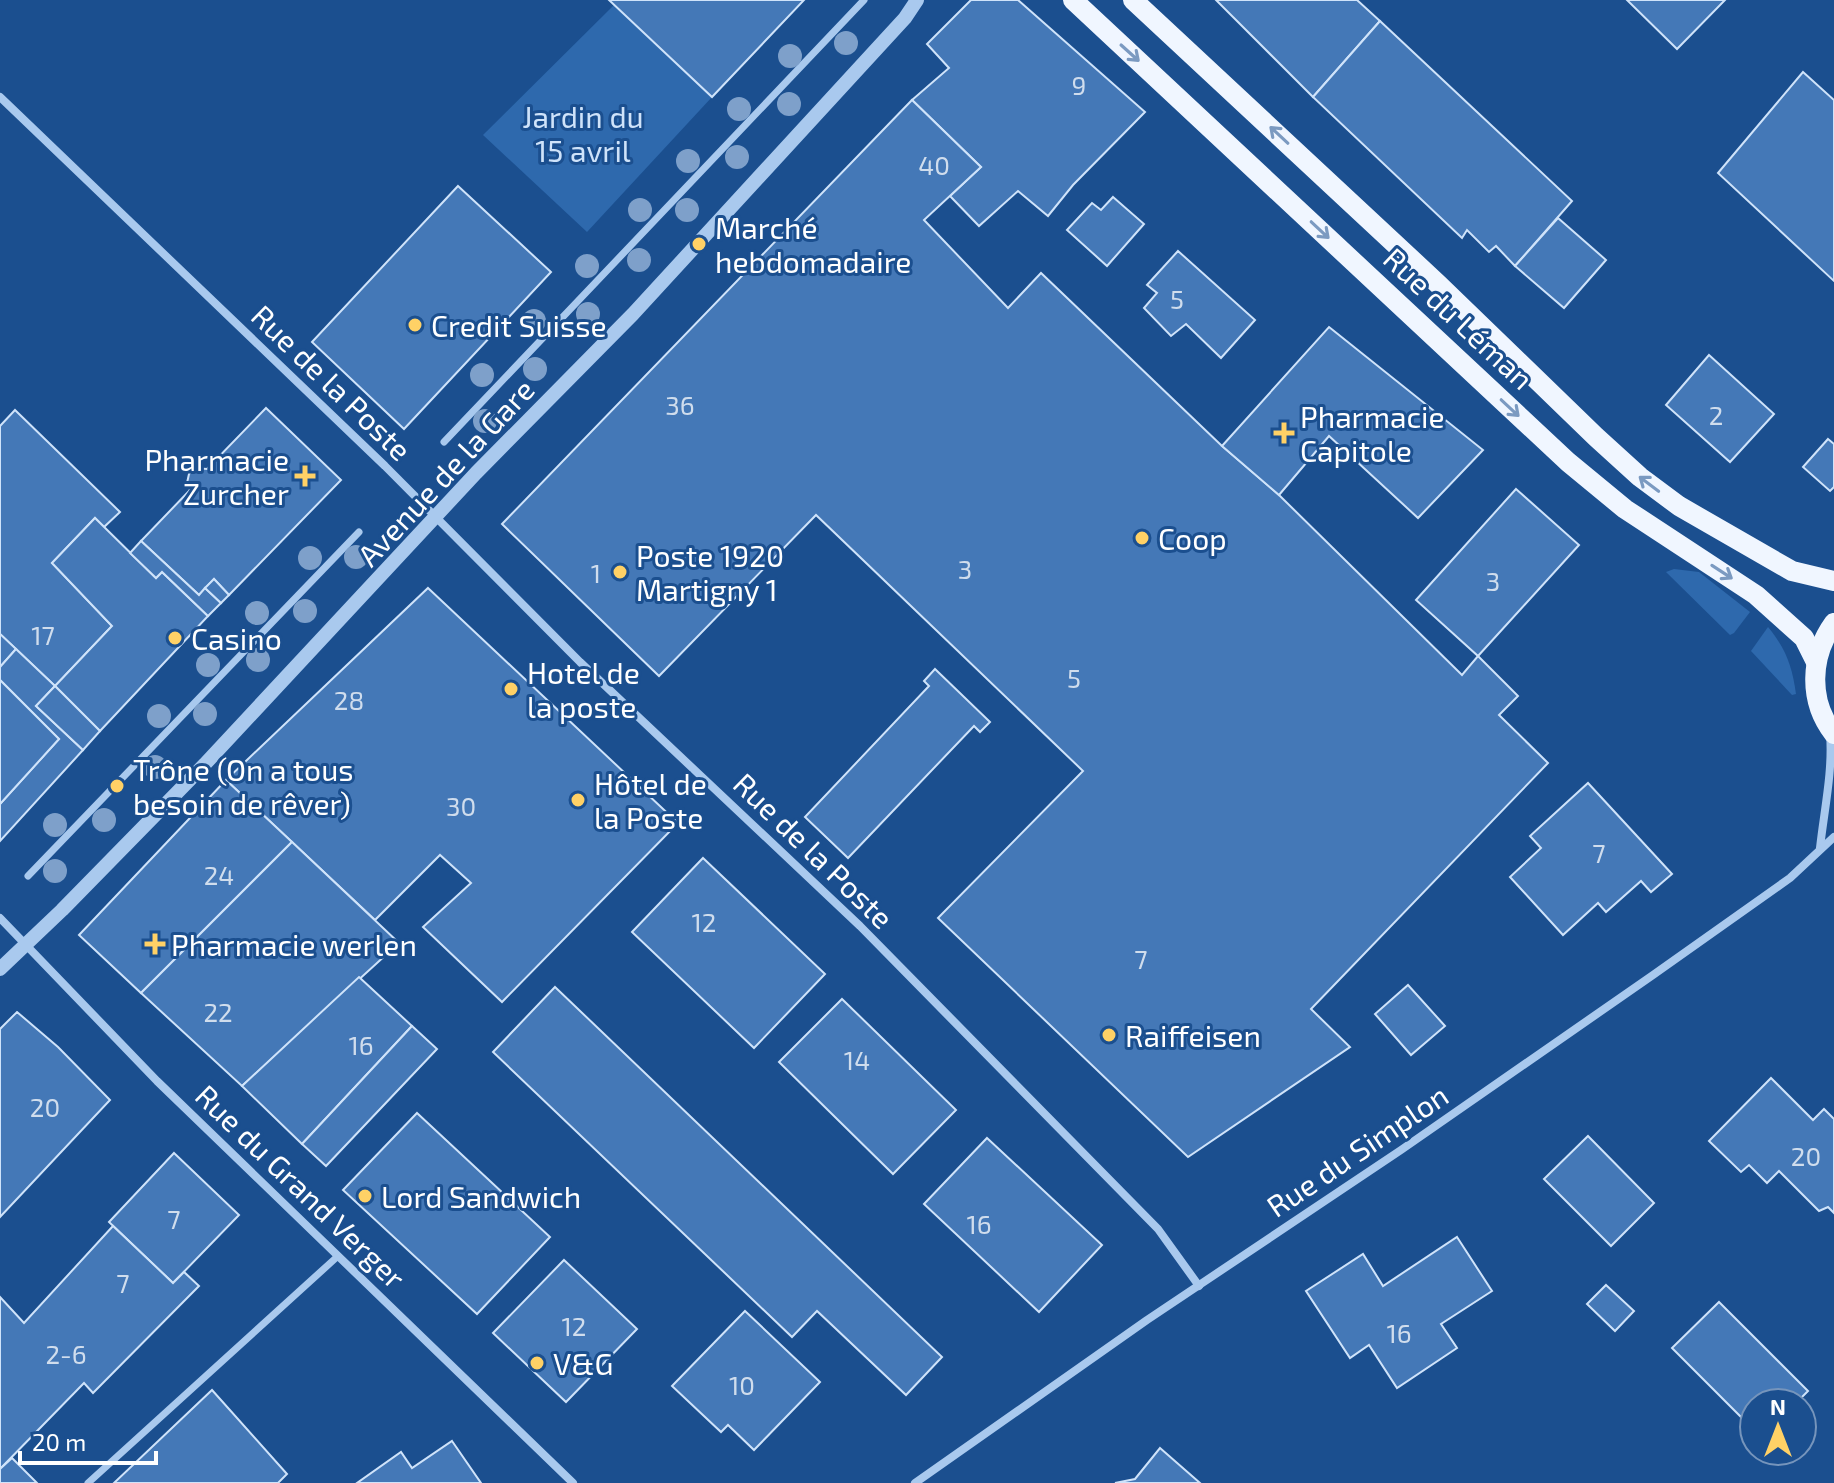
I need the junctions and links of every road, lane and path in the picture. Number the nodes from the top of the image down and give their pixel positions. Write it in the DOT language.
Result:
graph roads {
  1 [pos="864,0"];
  2 [pos="917,0"];
  3 [pos="1073,0"];
  4 [pos="1133,0"];
  5 [pos="0,97"];
  6 [pos="444,442"];
  7 [pos="436,515"];
  8 [pos="359,532"];
  9 [pos="1834,581"];
  10 [pos="1834,623"];
  11 [pos="1816,662"];
  12 [pos="1832,731"];
  13 [pos="1834,837"];
  14 [pos="1820,848"];
  15 [pos="28,876"];
  16 [pos="0,918"];
  17 [pos="25,944"];
  18 [pos="0,969"];
  19 [pos="338,1256"];
  20 [pos="1199,1286"];
  21 [pos="88,1483"];
  22 [pos="573,1483"];
  23 [pos="915,1483"];
  1 -- 6 [label="street"];
  2 -- 7 [label="street, Avenue de la Gare"];
  3 -- 11 [label="main road, Rue du Léman, one-way"];
  9 -- 4 [label="main road, Rue du Léman, one-way"];
  5 -- 7 [label="street, Rue de la Poste"];
  7 -- 17 [label="street, Avenue de la Gare"];
  7 -- 20 [label="street, Rue de la Poste"];
  8 -- 15 [label="street"];
  10 -- 11 [label="main road"];
  11 -- 12 [label="main road"];
  12 -- 14 [label="street"];
  13 -- 14 [label="street, Rue du Simplon"];
  14 -- 20 [label="street, Rue du Simplon"];
  16 -- 17 [label="street, Rue du Grand Verger"];
  17 -- 18 [label="street, Avenue de la Gare"];
  17 -- 19 [label="street, Rue du Grand Verger"];
  19 -- 21 [label="street"];
  19 -- 22 [label="street, Rue du Grand Verger"];
  20 -- 23 [label="street, Rue du Simplon"];
}
